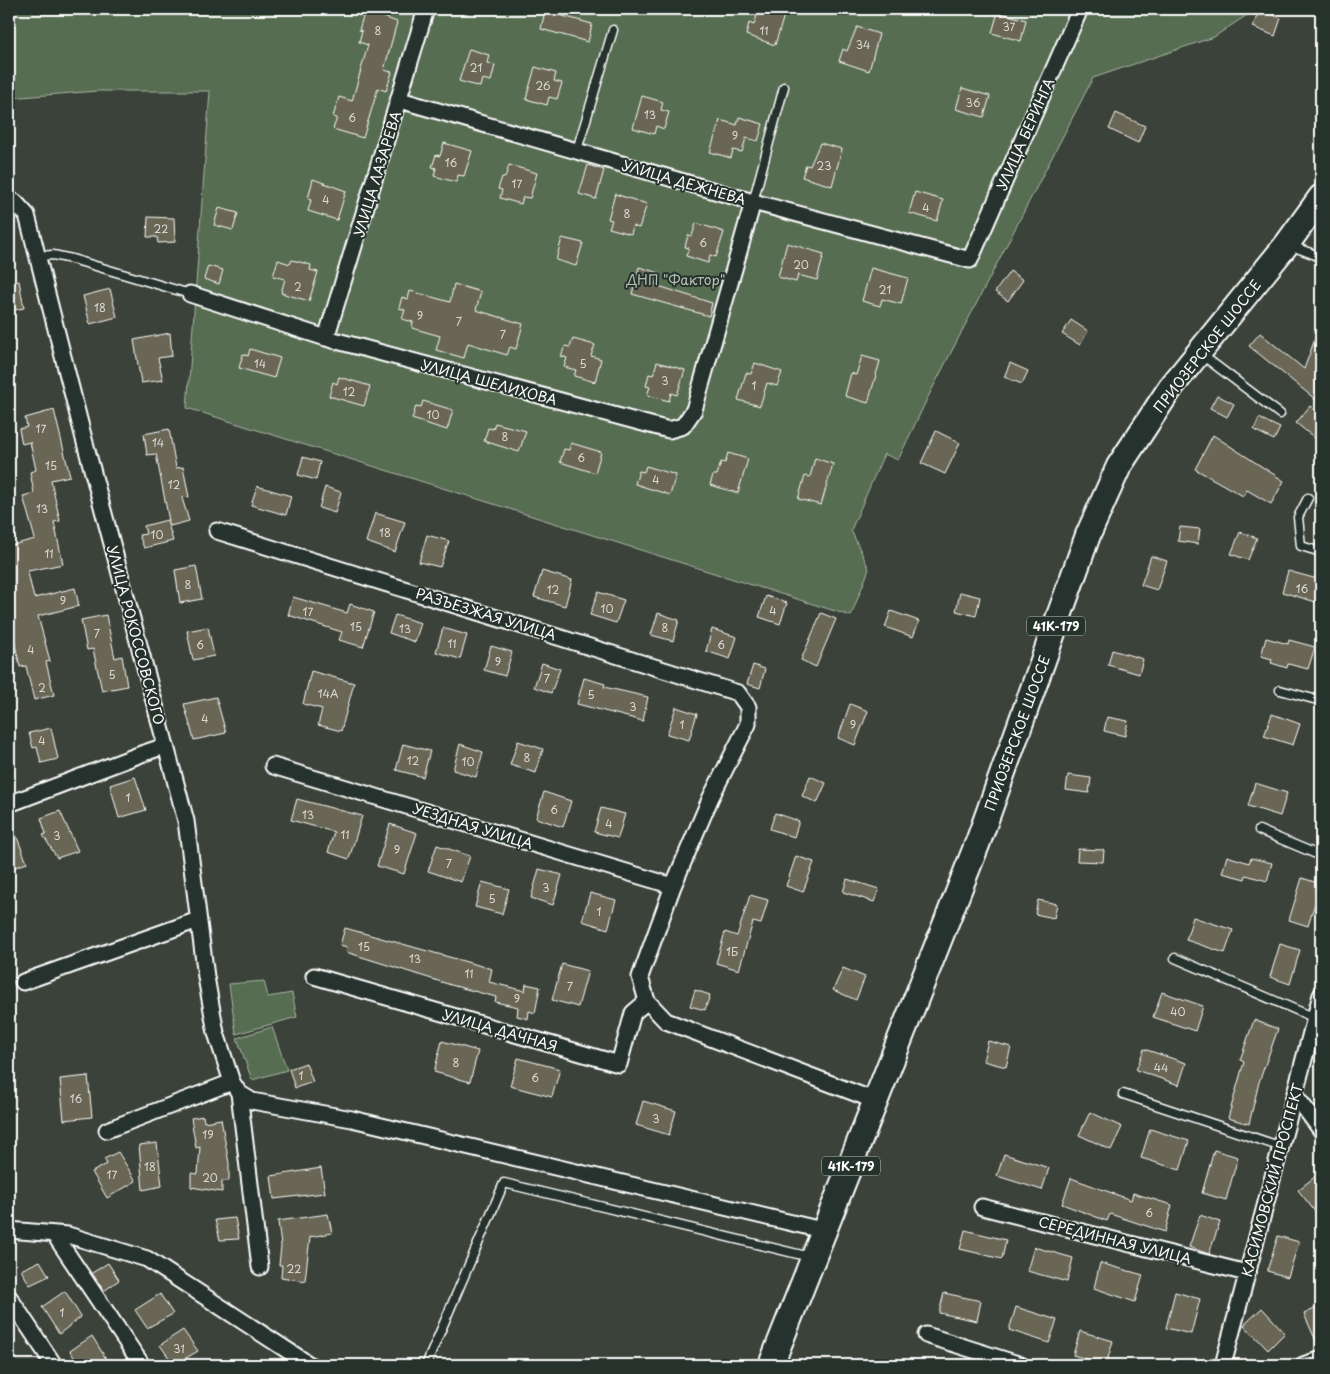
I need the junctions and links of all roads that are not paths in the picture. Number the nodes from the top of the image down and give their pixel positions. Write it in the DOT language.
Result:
graph roads {
  1 [pos="426,9"];
  2 [pos="1080,9"];
  3 [pos="613,30"];
  4 [pos="784,87"];
  5 [pos="400,100"];
  6 [pos="577,150"];
  7 [pos="1321,197"];
  8 [pos="9,201"];
  9 [pos="753,202"];
  10 [pos="1287,244"];
  11 [pos="38,256"];
  12 [pos="1321,257"];
  13 [pos="970,260"];
  14 [pos="190,294"];
  15 [pos="326,338"];
  16 [pos="1198,352"];
  17 [pos="1280,414"];
  18 [pos="1308,498"];
  19 [pos="217,531"];
  20 [pos="1321,552"];
  21 [pos="1280,690"];
  22 [pos="1321,701"];
  23 [pos="165,746"];
  24 [pos="273,766"];
  25 [pos="10,800"];
  26 [pos="1259,830"];
  27 [pos="1321,856"];
  28 [pos="673,886"];
  29 [pos="198,920"];
  30 [pos="1175,958"];
  31 [pos="314,976"];
  32 [pos="24,982"];
  33 [pos="1321,994"];
  34 [pos="647,1001"];
  35 [pos="1315,1018"];
  36 [pos="235,1088"];
  37 [pos="1123,1094"];
  38 [pos="1295,1095"];
  39 [pos="876,1101"];
  40 [pos="107,1130"];
  41 [pos="1321,1130"];
  42 [pos="1282,1148"];
  43 [pos="982,1207"];
  44 [pos="9,1230"];
  45 [pos="826,1231"];
  46 [pos="54,1234"];
  47 [pos="815,1258"];
  48 [pos="260,1267"];
  49 [pos="1247,1273"];
  50 [pos="9,1297"];
  51 [pos="926,1335"];
  52 [pos="1321,1359"];
  53 [pos="306,1364"];
  54 [pos="54,1365"];
  55 [pos="142,1365"];
  56 [pos="426,1365"];
  57 [pos="771,1365"];
  58 [pos="1020,1365"];
  59 [pos="1223,1365"];
  60 [pos="1303,1365"];
  1 -- 5 [label="street, УЛИЦА ЛАЗАРЕВА"];
  2 -- 13 [label="street, УЛИЦА БЕРИНГА"];
  3 -- 6 [label="lane"];
  4 -- 9 [label="lane"];
  5 -- 6 [label="street, УЛИЦА ДЕЖНЕВА"];
  5 -- 15 [label="street, УЛИЦА ЛАЗАРЕВА"];
  6 -- 9 [label="street, УЛИЦА ДЕЖНЕВА"];
  7 -- 10 [label="main road, ПРИОЗЕРСКОЕ ШОССЕ / 41К-179"];
  8 -- 11 [label="street, УЛИЦА РОКОССОВСКОГО"];
  9 -- 13 [label="street, УЛИЦА ДЕЖНЕВА"];
  9 -- 15 [label="street, УЛИЦА ШЕЛИХОВА"];
  10 -- 12 [label="lane"];
  10 -- 16 [label="main road, ПРИОЗЕРСКОЕ ШОССЕ / 41К-179"];
  11 -- 14 [label="lane"];
  11 -- 23 [label="street, УЛИЦА РОКОССОВСКОГО"];
  14 -- 15 [label="street, УЛИЦА ШЕЛИХОВА"];
  16 -- 17 [label="lane"];
  16 -- 39 [label="main road, ПРИОЗЕРСКОЕ ШОССЕ / 41К-179"];
  18 -- 20 [label="lane"];
  19 -- 28 [label="street, РАЗЪЕЗЖАЯ УЛИЦА"];
  21 -- 22 [label="lane"];
  23 -- 25 [label="street"];
  23 -- 29 [label="street, УЛИЦА РОКОССОВСКОГО"];
  24 -- 28 [label="street, УЕЗДНАЯ УЛИЦА"];
  26 -- 27 [label="lane"];
  28 -- 34 [label="street"];
  29 -- 32 [label="street"];
  29 -- 36 [label="street, УЛИЦА РОКОССОВСКОГО"];
  30 -- 35 [label="lane"];
  31 -- 34 [label="street, УЛИЦА ДАЧНАЯ"];
  33 -- 35 [label="street, КАСИМОВСКИЙ ПРОСПЕКТ"];
  34 -- 39 [label="street"];
  35 -- 38 [label="street, КАСИМОВСКИЙ ПРОСПЕКТ"];
  36 -- 40 [label="street"];
  36 -- 45 [label="street"];
  36 -- 48 [label="street, УЛИЦА РОКОССОВСКОГО"];
  37 -- 42 [label="lane"];
  38 -- 41 [label="street"];
  38 -- 42 [label="street, КАСИМОВСКИЙ ПРОСПЕКТ"];
  39 -- 45 [label="main road, ПРИОЗЕРСКОЕ ШОССЕ / 41К-179"];
  42 -- 49 [label="street, КАСИМОВСКИЙ ПРОСПЕКТ"];
  43 -- 49 [label="street, СЕРЕДИННАЯ УЛИЦА"];
  44 -- 46 [label="street"];
  45 -- 47 [label="main road, 41К-179"];
  46 -- 53 [label="street"];
  46 -- 55 [label="street"];
  47 -- 56 [label="lane"];
  47 -- 57 [label="main road, 41К-179"];
  49 -- 59 [label="street, КАСИМОВСКИЙ ПРОСПЕКТ"];
  50 -- 54 [label="street"];
  51 -- 58 [label="street"];
  52 -- 60 [label="street"];
}
